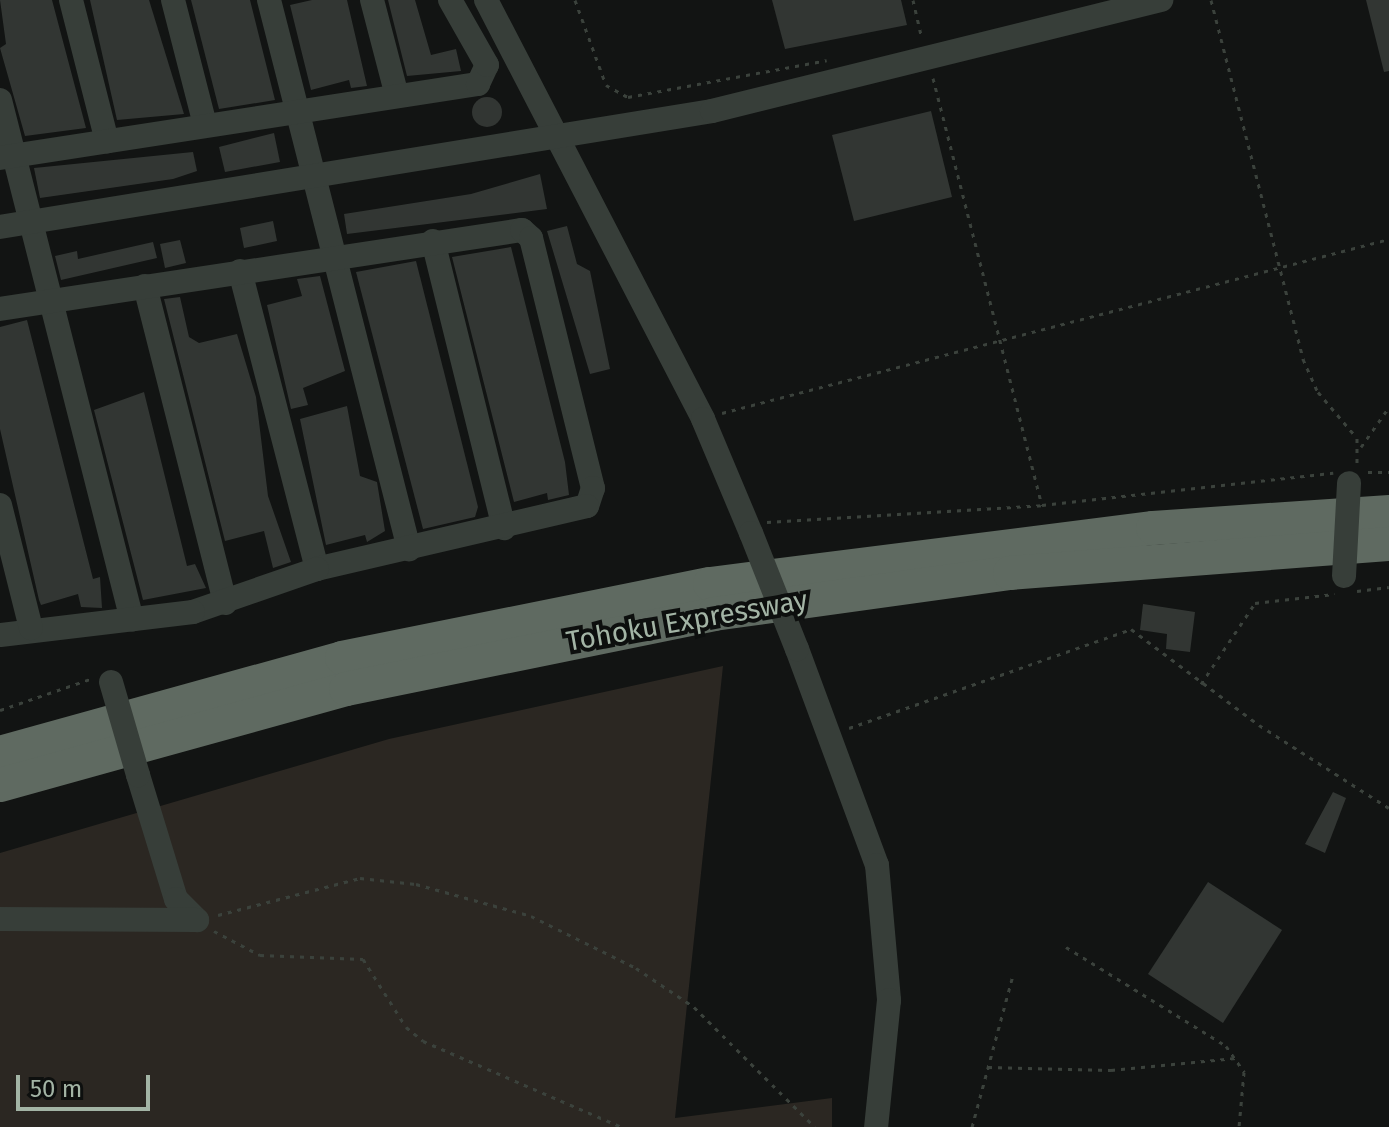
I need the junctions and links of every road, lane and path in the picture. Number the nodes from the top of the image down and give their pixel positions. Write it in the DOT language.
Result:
graph roads {
  1 [pos="71,0"];
  2 [pos="173,0"];
  3 [pos="269,0"];
  4 [pos="372,0"];
  5 [pos="450,0"];
  6 [pos="486,0"];
  7 [pos="575,0"];
  8 [pos="913,0"];
  9 [pos="1161,0"];
  10 [pos="1211,0"];
  11 [pos="928,58"];
  12 [pos="837,62"];
  13 [pos="397,96"];
  14 [pos="0,100"];
  15 [pos="299,109"];
  16 [pos="205,125"];
  17 [pos="559,140"];
  18 [pos="107,141"];
  19 [pos="7,157"];
  20 [pos="318,179"];
  21 [pos="29,223"];
  22 [pos="0,227"];
  23 [pos="1389,239"];
  24 [pos="433,241"];
  25 [pos="335,254"];
  26 [pos="1278,265"];
  27 [pos="240,271"];
  28 [pos="145,286"];
  29 [pos="49,301"];
  30 [pos="0,309"];
  31 [pos="999,341"];
  32 [pos="1389,407"];
  33 [pos="703,419"];
  34 [pos="1361,447"];
  35 [pos="1389,472"];
  36 [pos="1344,478"];
  37 [pos="0,505"];
  38 [pos="1042,505"];
  39 [pos="1389,512"];
  40 [pos="504,528"];
  41 [pos="749,529"];
  42 [pos="1389,544"];
  43 [pos="409,549"];
  44 [pos="317,569"];
  45 [pos="1343,585"];
  46 [pos="1389,587"];
  47 [pos="225,603"];
  48 [pos="132,620"];
  49 [pos="31,628"];
  50 [pos="0,635"];
  51 [pos="111,682"];
  52 [pos="1201,684"];
  53 [pos="0,710"];
  54 [pos="830,735"];
  55 [pos="0,753"];
  56 [pos="0,785"];
  57 [pos="1389,808"];
  58 [pos="0,919"];
  59 [pos="197,920"];
  60 [pos="1066,947"];
  61 [pos="1013,975"];
  62 [pos="1236,1058"];
  63 [pos="988,1067"];
  64 [pos="622,1127"];
  65 [pos="815,1127"];
  66 [pos="876,1127"];
  67 [pos="972,1127"];
  68 [pos="1239,1127"];
  1 -- 18 [label="street"];
  2 -- 16 [label="street"];
  3 -- 15 [label="street"];
  4 -- 13 [label="street"];
  5 -- 13 [label="street"];
  6 -- 17 [label="street"];
  7 -- 12 [label="path"];
  8 -- 11 [label="path"];
  9 -- 11 [label="street"];
  10 -- 26 [label="path"];
  11 -- 17 [label="street"];
  11 -- 31 [label="path"];
  13 -- 15 [label="street"];
  14 -- 19 [label="street"];
  15 -- 16 [label="street"];
  15 -- 20 [label="street"];
  16 -- 18 [label="street"];
  17 -- 20 [label="street"];
  17 -- 33 [label="street"];
  18 -- 19 [label="street"];
  19 -- 21 [label="street"];
  20 -- 21 [label="street"];
  20 -- 25 [label="street"];
  21 -- 22 [label="street"];
  21 -- 29 [label="street"];
  23 -- 26 [label="path"];
  24 -- 25 [label="street"];
  24 -- 40 [label="street"];
  24 -- 40 [label="street"];
  25 -- 27 [label="street"];
  25 -- 43 [label="street"];
  26 -- 31 [label="path"];
  26 -- 34 [label="path"];
  27 -- 28 [label="street"];
  27 -- 44 [label="street"];
  28 -- 29 [label="street"];
  28 -- 47 [label="street"];
  29 -- 30 [label="street"];
  29 -- 48 [label="street"];
  31 -- 33 [label="path"];
  31 -- 38 [label="path"];
  32 -- 34 [label="path"];
  33 -- 41 [label="street"];
  34 -- 35 [label="path"];
  36 -- 38 [label="path"];
  36 -- 45 [label="street, bridge"];
  37 -- 49 [label="street"];
  38 -- 41 [label="path"];
  39 -- 55 [label="highway, Tohoku Expressway"];
  40 -- 43 [label="street"];
  41 -- 54 [label="street, bridge"];
  42 -- 56 [label="highway, Tohoku Expressway"];
  43 -- 44 [label="street"];
  44 -- 47 [label="street"];
  45 -- 46 [label="path"];
  45 -- 52 [label="path"];
  47 -- 48 [label="street"];
  48 -- 49 [label="street"];
  49 -- 50 [label="street"];
  51 -- 53 [label="path"];
  51 -- 59 [label="street, bridge"];
  52 -- 54 [label="path"];
  52 -- 57 [label="path"];
  54 -- 66 [label="street"];
  58 -- 59 [label="street"];
  59 -- 64 [label="path"];
  59 -- 65 [label="path"];
  60 -- 62 [label="path"];
  61 -- 63 [label="path"];
  62 -- 63 [label="path"];
  62 -- 68 [label="path"];
  63 -- 67 [label="path"];
}
